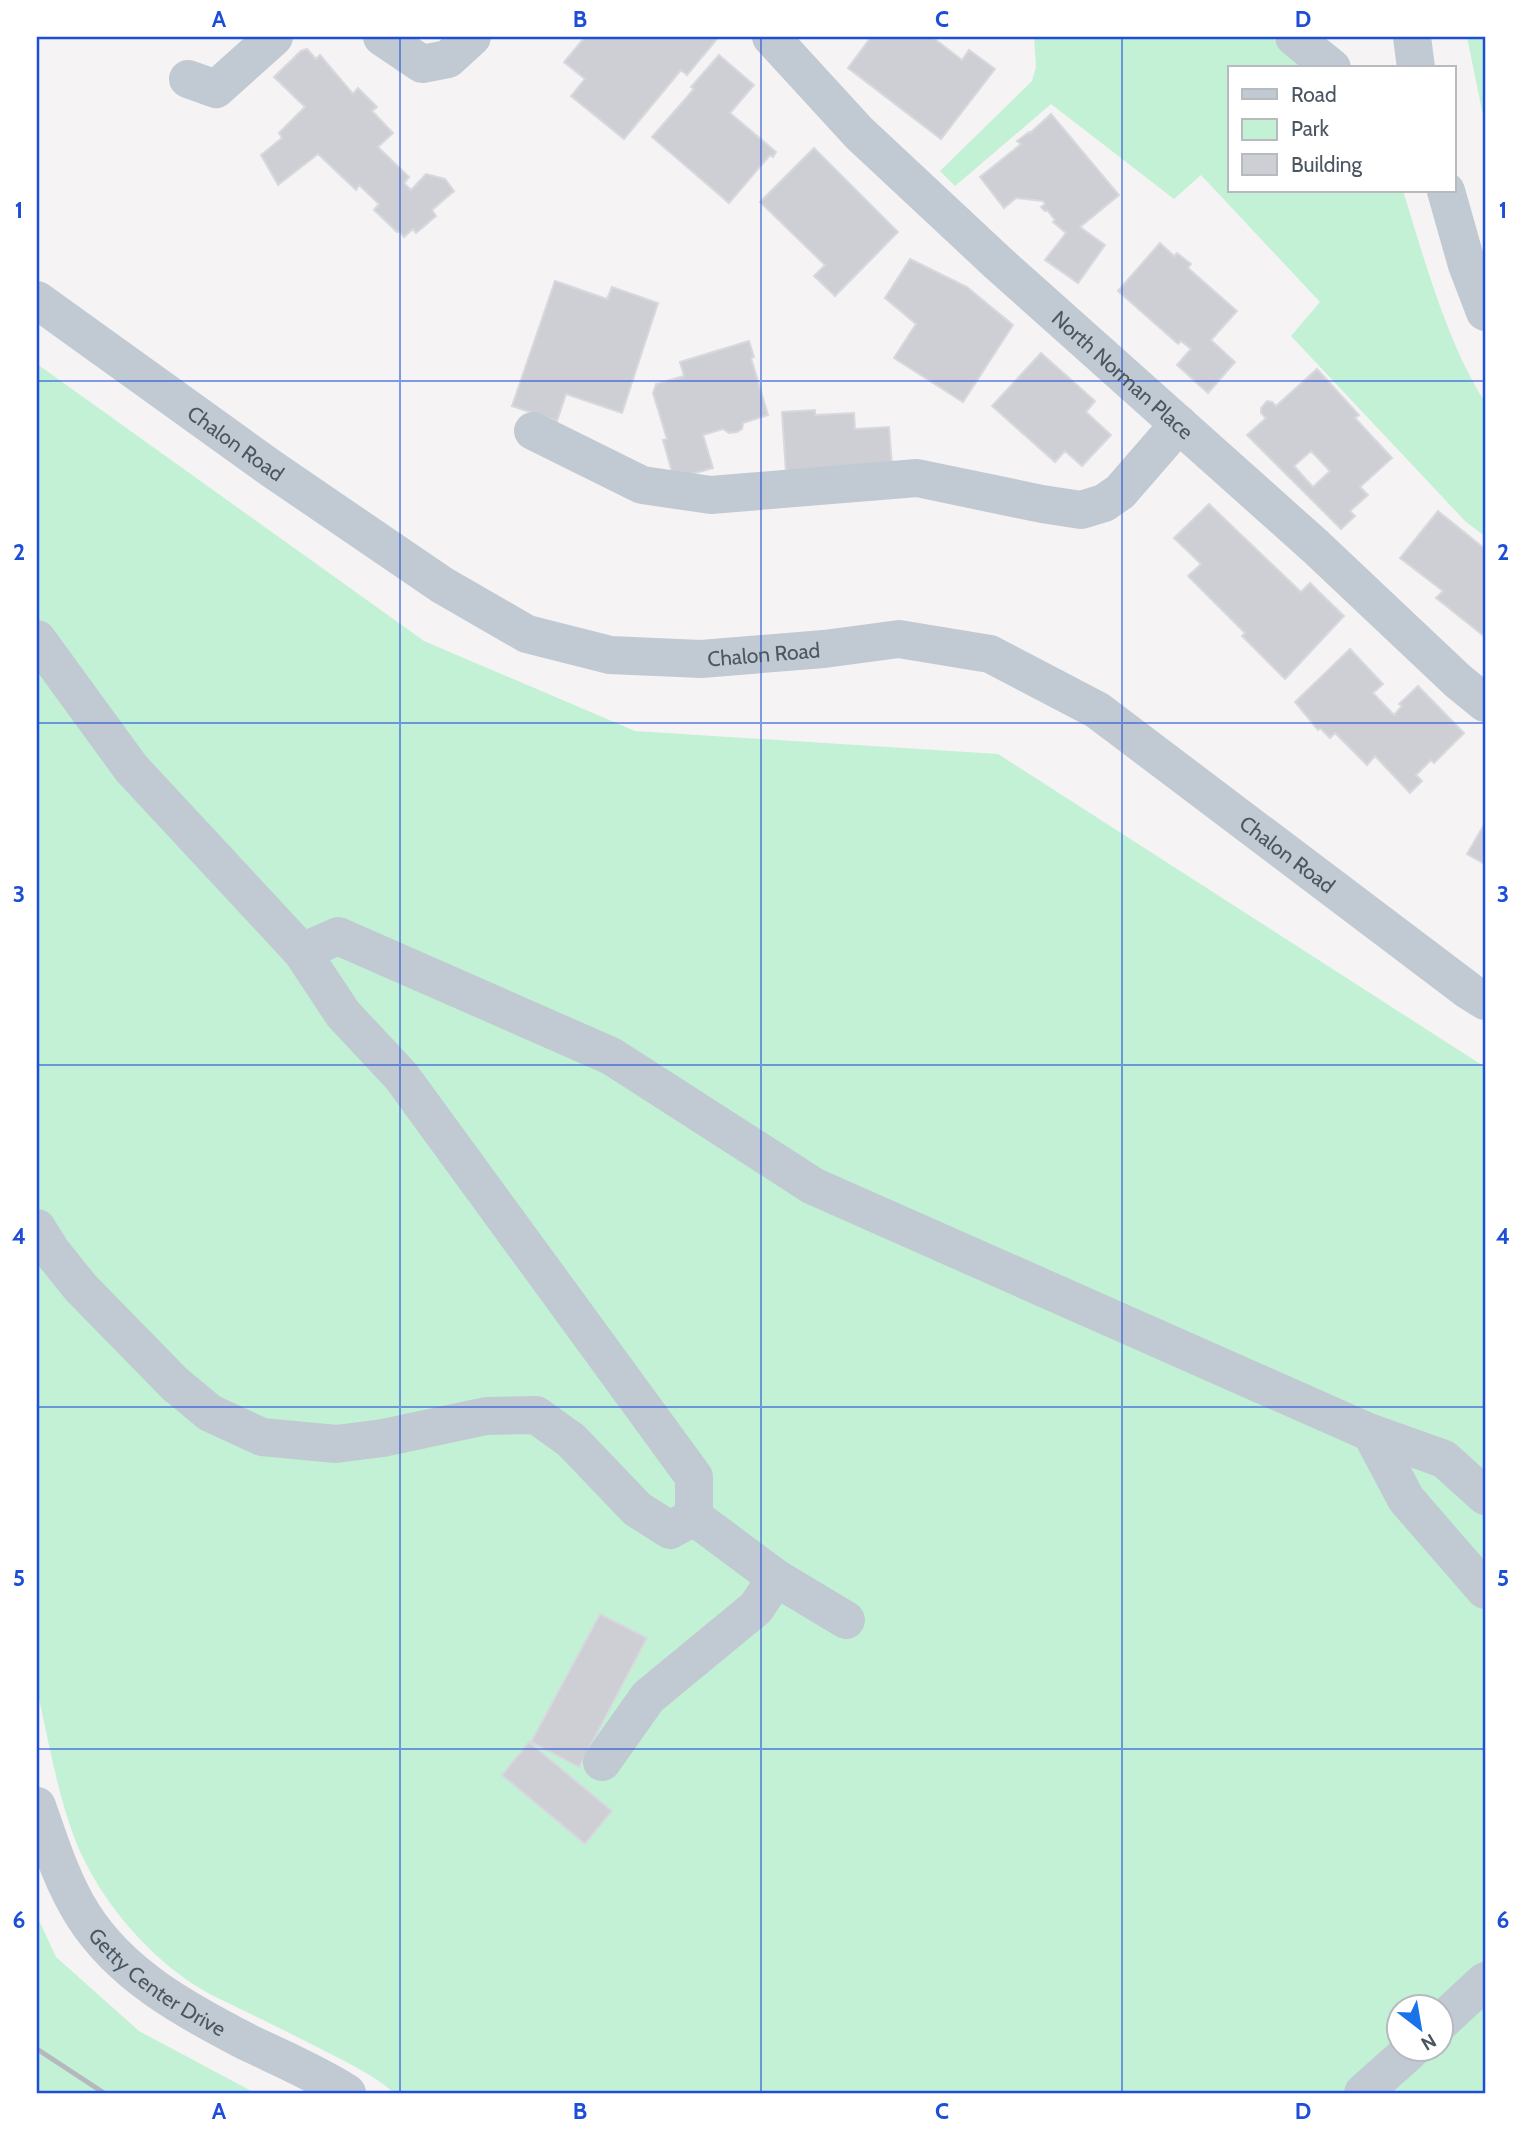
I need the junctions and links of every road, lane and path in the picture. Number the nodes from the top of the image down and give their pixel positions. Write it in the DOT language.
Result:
graph roads {
  1 [pos="274,37"];
  2 [pos="382,37"];
  3 [pos="772,37"];
  4 [pos="1294,37"];
  5 [pos="1412,37"];
  6 [pos="460,48"];
  7 [pos="1330,66"];
  8 [pos="1416,66"];
  9 [pos="188,79"];
  10 [pos="1446,192"];
  11 [pos="37,300"];
  12 [pos="1485,312"];
  13 [pos="1179,424"];
  14 [pos="533,431"];
  15 [pos="37,639"];
  16 [pos="1485,703"];
  17 [pos="302,952"];
  18 [pos="1485,1001"];
  19 [pos="37,1228"];
  20 [pos="1371,1433"];
  21 [pos="1485,1496"];
  22 [pos="694,1517"];
  23 [pos="776,1578"];
  24 [pos="1485,1590"];
  25 [pos="846,1620"];
  26 [pos="602,1762"];
  27 [pos="37,1806"];
  28 [pos="1485,1982"];
  29 [pos="1456,2008"];
  30 [pos="1395,2064"];
  31 [pos="347,2093"];
  32 [pos="1363,2093"];
  1 -- 9 [label="street"];
  2 -- 6 [label="street"];
  3 -- 13 [label="street, North Norman Place"];
  4 -- 7 [label="street"];
  5 -- 8 [label="street"];
  10 -- 12 [label="street"];
  11 -- 18 [label="street, Chalon Road"];
  13 -- 14 [label="street"];
  13 -- 16 [label="street, North Norman Place"];
  15 -- 17 [label="street"];
  17 -- 20 [label="street"];
  17 -- 22 [label="street"];
  19 -- 22 [label="street"];
  20 -- 21 [label="street"];
  20 -- 24 [label="street"];
  22 -- 23 [label="street"];
  23 -- 25 [label="street"];
  23 -- 26 [label="street"];
  27 -- 31 [label="street, Getty Center Drive"];
  28 -- 29 [label="street"];
  30 -- 32 [label="street"];
}
